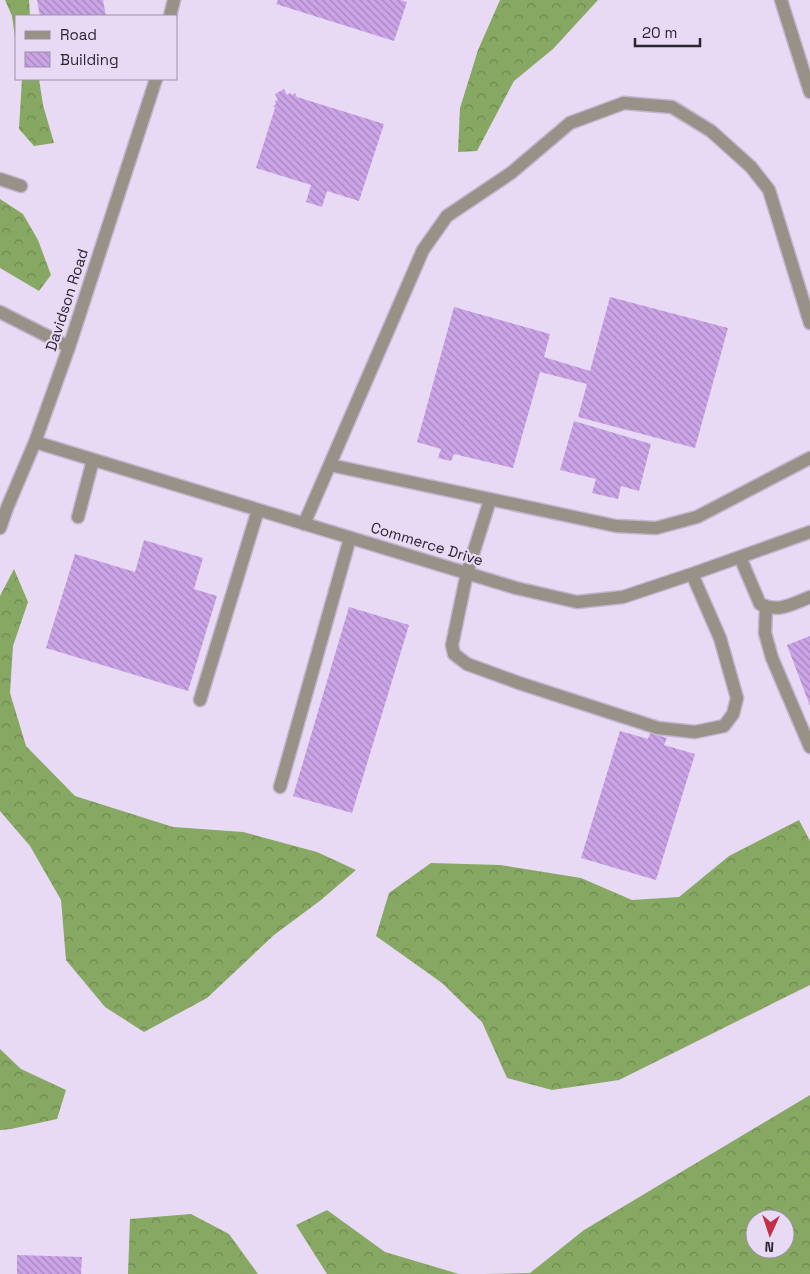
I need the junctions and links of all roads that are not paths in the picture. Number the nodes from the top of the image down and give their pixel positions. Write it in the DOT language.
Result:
graph roads {
  1 [pos="174,0"];
  2 [pos="781,0"];
  3 [pos="170,15"];
  4 [pos="156,80"];
  5 [pos="810,92"];
  6 [pos="0,179"];
  7 [pos="21,186"];
  8 [pos="0,312"];
  9 [pos="810,323"];
  10 [pos="69,347"];
  11 [pos="34,442"];
  12 [pos="810,458"];
  13 [pos="93,460"];
  14 [pos="330,465"];
  15 [pos="490,500"];
  16 [pos="258,510"];
  17 [pos="78,517"];
  18 [pos="304,524"];
  19 [pos="0,528"];
  20 [pos="810,532"];
  21 [pos="350,538"];
  22 [pos="740,557"];
  23 [pos="467,573"];
  24 [pos="692,574"];
  25 [pos="810,597"];
  26 [pos="766,607"];
  27 [pos="200,700"];
  28 [pos="810,747"];
  29 [pos="280,786"];
  1 -- 3 [label="street"];
  2 -- 5 [label="street"];
  4 -- 10 [label="street, Davidson Road"];
  6 -- 7 [label="street"];
  8 -- 10 [label="street"];
  9 -- 14 [label="street"];
  10 -- 11 [label="street, Davidson Road"];
  11 -- 13 [label="street, Commerce Drive"];
  11 -- 19 [label="street, Davidson Road"];
  12 -- 15 [label="street"];
  13 -- 16 [label="street, Commerce Drive"];
  13 -- 17 [label="street"];
  14 -- 15 [label="street"];
  14 -- 18 [label="street"];
  15 -- 23 [label="street"];
  16 -- 18 [label="street, Commerce Drive"];
  16 -- 27 [label="street"];
  18 -- 21 [label="street, Commerce Drive"];
  20 -- 22 [label="street, Commerce Drive"];
  21 -- 23 [label="street, Commerce Drive"];
  21 -- 29 [label="street"];
  22 -- 24 [label="street, Commerce Drive"];
  22 -- 26 [label="street"];
  23 -- 24 [label="street, Commerce Drive"];
  23 -- 24 [label="street"];
  25 -- 26 [label="street"];
  26 -- 28 [label="street"];
}
